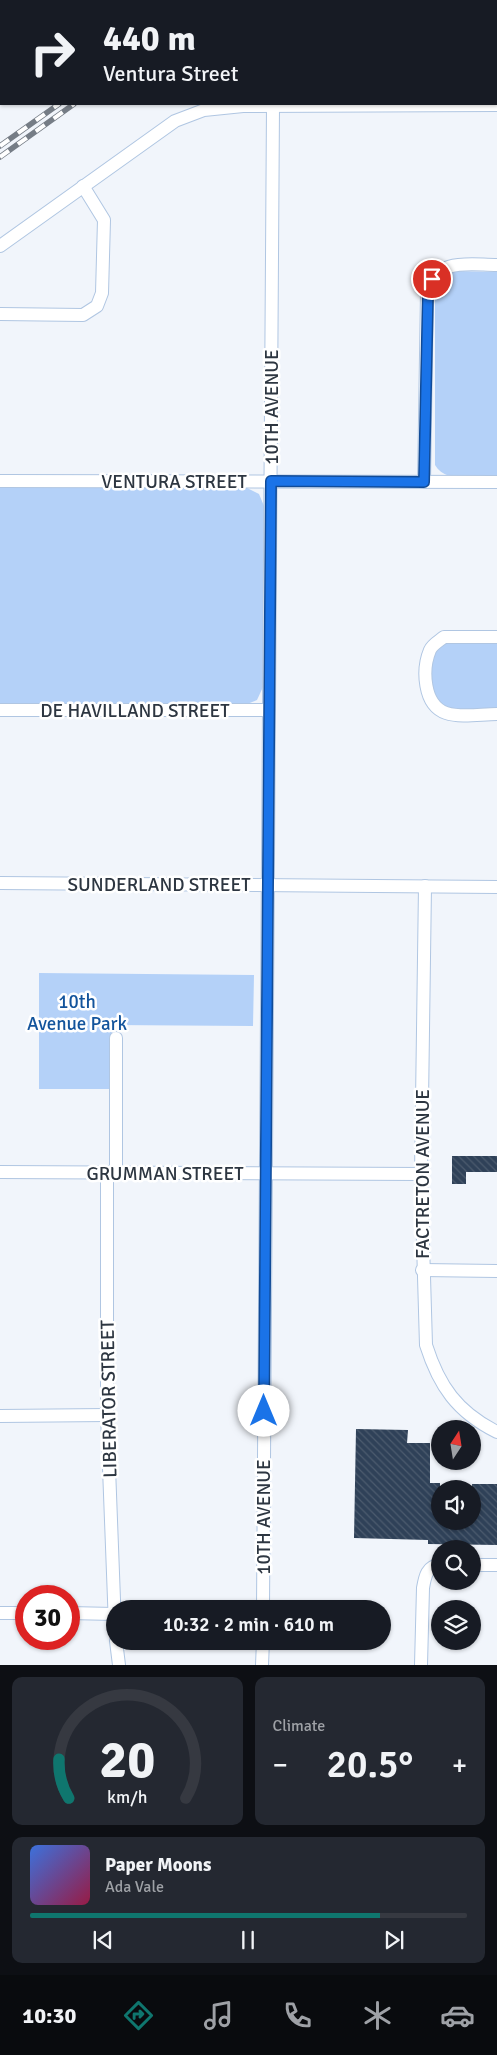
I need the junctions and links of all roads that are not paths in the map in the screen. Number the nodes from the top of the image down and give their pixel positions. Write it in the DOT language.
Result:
graph roads {
  1 [pos="497,105"];
  2 [pos="273,106"];
  3 [pos="83,186"];
  4 [pos="0,246"];
  5 [pos="497,265"];
  6 [pos="0,314"];
  7 [pos="0,481"];
  8 [pos="271,481"];
  9 [pos="424,482"];
  10 [pos="497,482"];
  11 [pos="497,637"];
  12 [pos="0,710"];
  13 [pos="269,710"];
  14 [pos="497,714"];
  15 [pos="0,883"];
  16 [pos="267,885"];
  17 [pos="425,886"];
  18 [pos="497,887"];
  19 [pos="116,1038"];
  20 [pos="0,1172"];
  21 [pos="112,1172"];
  22 [pos="265,1174"];
  23 [pos="421,1174"];
  24 [pos="422,1270"];
  25 [pos="497,1271"];
  26 [pos="107,1415"];
  27 [pos="0,1416"];
  28 [pos="497,1432"];
  29 [pos="481,1565"];
  30 [pos="497,1565"];
  31 [pos="431,1568"];
  32 [pos="113,1600"];
  33 [pos="263,1600"];
  34 [pos="0,1613"];
  35 [pos="15,1613"];
  36 [pos="80,1615"];
  37 [pos="106,1619"];
  38 [pos="117,1650"];
  39 [pos="262,1650"];
  40 [pos="119,1665"];
  41 [pos="262,1665"];
  42 [pos="421,1665"];
  1 -- 2 [label="street"];
  2 -- 3 [label="street"];
  2 -- 8 [label="street, 10TH AVENUE"];
  3 -- 4 [label="street"];
  3 -- 6 [label="street"];
  5 -- 9 [label="street"];
  7 -- 8 [label="street, VENTURA STREET"];
  8 -- 9 [label="street, VENTURA STREET"];
  8 -- 13 [label="street, 10TH AVENUE"];
  9 -- 10 [label="street, VENTURA STREET"];
  11 -- 14 [label="street"];
  12 -- 13 [label="street, DE HAVILLAND STREET"];
  13 -- 16 [label="street, 10TH AVENUE"];
  15 -- 16 [label="street, SUNDERLAND STREET"];
  16 -- 17 [label="street, SUNDERLAND STREET"];
  16 -- 22 [label="street, 10TH AVENUE"];
  17 -- 18 [label="street, SUNDERLAND STREET"];
  17 -- 23 [label="street, FACTRETON AVENUE"];
  19 -- 21 [label="street, LIBERATOR STREET"];
  20 -- 21 [label="street, GRUMMAN STREET"];
  21 -- 22 [label="street, GRUMMAN STREET"];
  21 -- 26 [label="street, LIBERATOR STREET"];
  22 -- 23 [label="street, GRUMMAN STREET"];
  22 -- 33 [label="street, 10TH AVENUE"];
  23 -- 24 [label="street, FACTRETON AVENUE"];
  24 -- 25 [label="street"];
  24 -- 28 [label="street, FACTRETON AVENUE"];
  26 -- 27 [label="street"];
  26 -- 32 [label="street, LIBERATOR STREET"];
  29 -- 30 [label="street"];
  31 -- 42 [label="street"];
  34 -- 35 [label="street"];
  36 -- 37 [label="street"];
  38 -- 40 [label="street"];
  39 -- 41 [label="street"];
}
